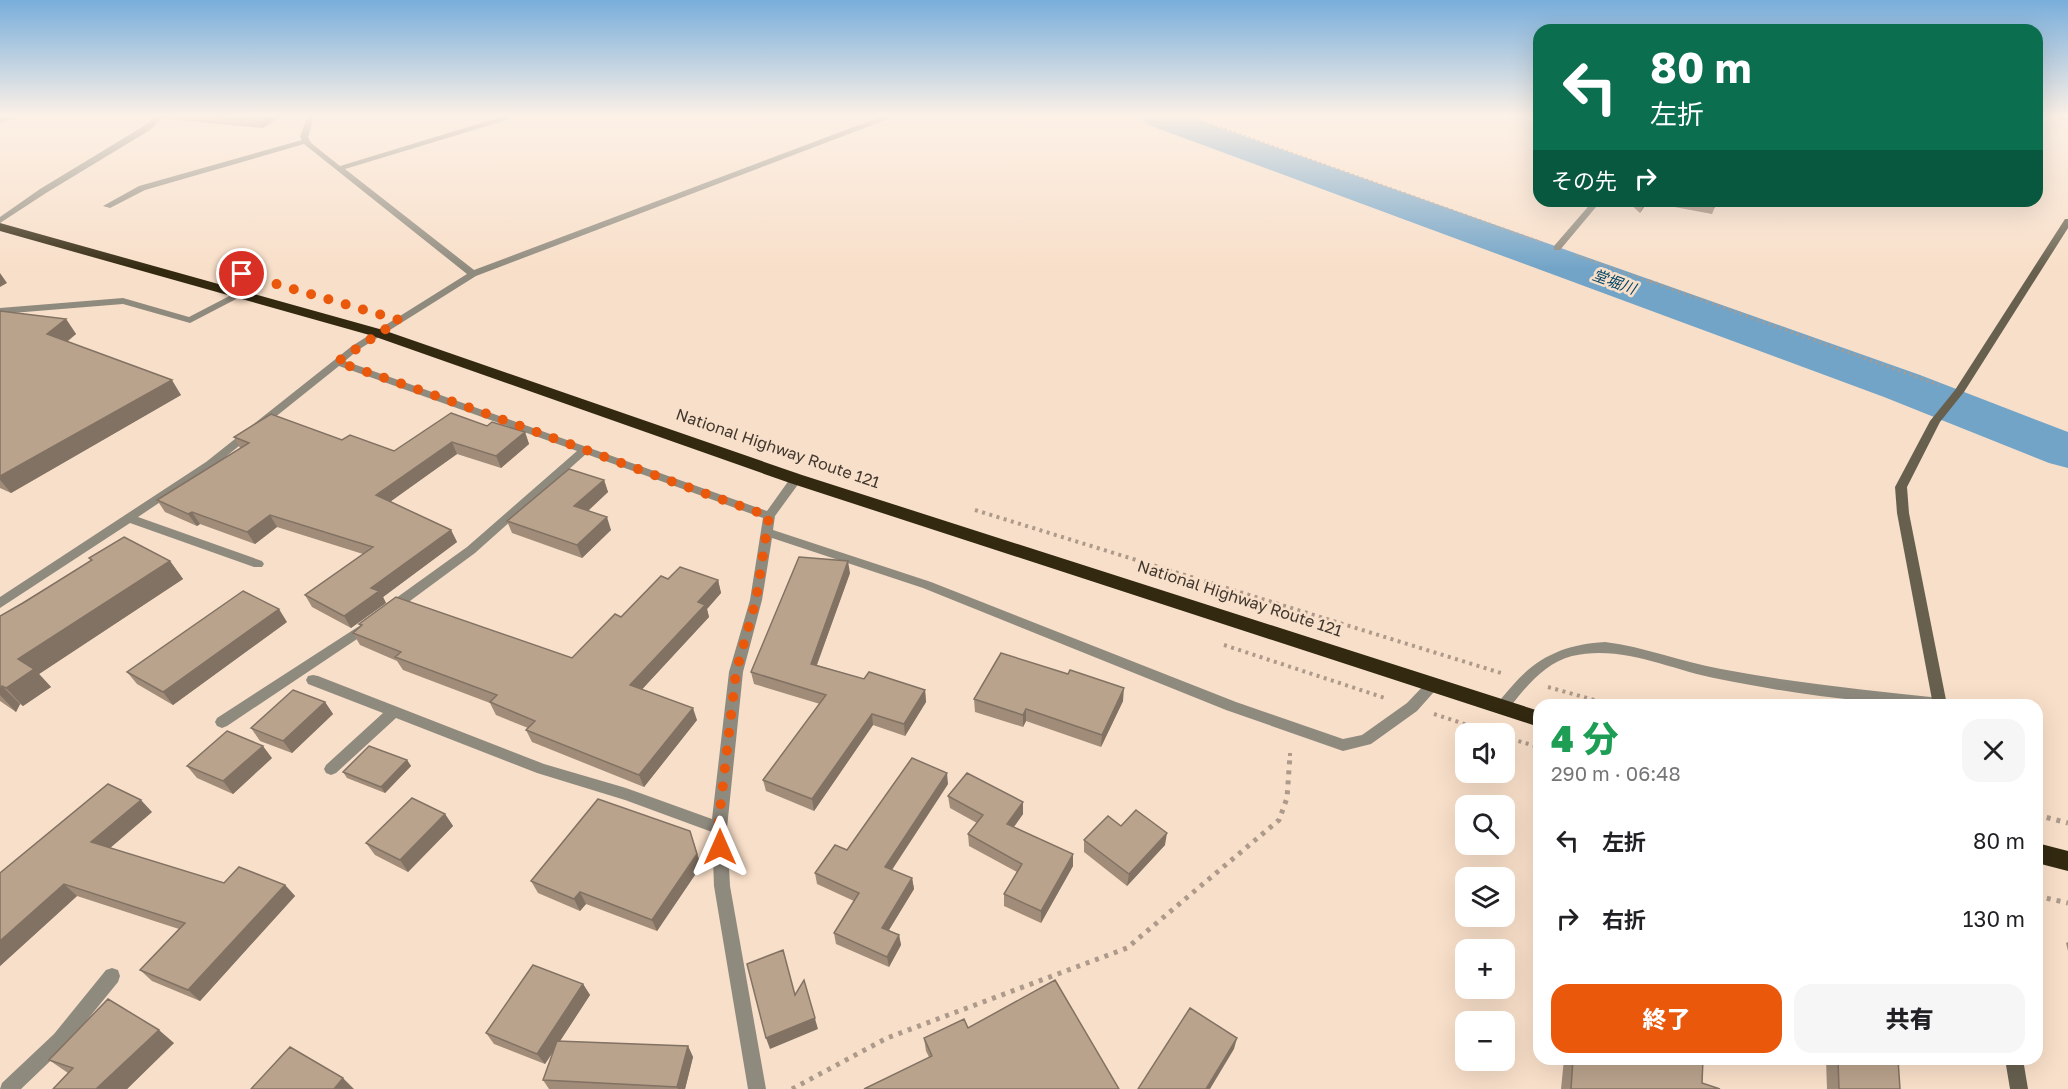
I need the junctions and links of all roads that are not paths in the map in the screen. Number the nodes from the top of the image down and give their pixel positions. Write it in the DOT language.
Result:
graph roads {
  1 [pos="81,168"];
  2 [pos="212,168"];
  3 [pos="339,168"];
  4 [pos="752,168"];
  5 [pos="107,206"];
  6 [pos="1592,207"];
  7 [pos="0,221"];
  8 [pos="2068,221"];
  9 [pos="0,227"];
  10 [pos="1557,248"];
  11 [pos="473,274"];
  12 [pos="239,294"];
  13 [pos="0,311"];
  14 [pos="378,333"];
  15 [pos="337,362"];
  16 [pos="584,450"];
  17 [pos="796,479"];
  18 [pos="769,516"];
  19 [pos="128,518"];
  20 [pos="766,532"];
  21 [pos="258,564"];
  22 [pos="0,603"];
  23 [pos="312,680"];
  24 [pos="1434,684"];
  25 [pos="1898,699"];
  26 [pos="1939,699"];
  27 [pos="1502,707"];
  28 [pos="392,713"];
  29 [pos="1533,717"];
  30 [pos="222,722"];
  31 [pos="331,769"];
  32 [pos="718,828"];
  33 [pos="2043,855"];
  34 [pos="2068,861"];
  35 [pos="112,976"];
  36 [pos="2014,1065"];
  37 [pos="8,1089"];
  38 [pos="757,1089"];
  39 [pos="2019,1089"];
  1 -- 7 [label="street"];
  2 -- 5 [label="street"];
  3 -- 11 [label="street"];
  4 -- 11 [label="street"];
  6 -- 10 [label="street"];
  8 -- 26 [label="street"];
  9 -- 12 [label="highway, National Highway Route 121"];
  11 -- 14 [label="street"];
  12 -- 13 [label="street"];
  12 -- 14 [label="highway, National Highway Route 121"];
  14 -- 15 [label="street"];
  14 -- 17 [label="highway, National Highway Route 121"];
  15 -- 16 [label="street"];
  15 -- 19 [label="street"];
  16 -- 18 [label="street"];
  16 -- 30 [label="street"];
  17 -- 18 [label="street"];
  17 -- 24 [label="highway, National Highway Route 121"];
  18 -- 20 [label="street"];
  19 -- 21 [label="street"];
  19 -- 22 [label="street"];
  20 -- 24 [label="street"];
  20 -- 32 [label="street"];
  23 -- 28 [label="street"];
  24 -- 27 [label="highway, National Highway Route 121"];
  25 -- 27 [label="street"];
  27 -- 29 [label="highway, National Highway Route 121"];
  28 -- 31 [label="street"];
  28 -- 32 [label="street"];
  32 -- 38 [label="street"];
  33 -- 34 [label="highway"];
  35 -- 37 [label="street"];
  36 -- 39 [label="street"];
}
